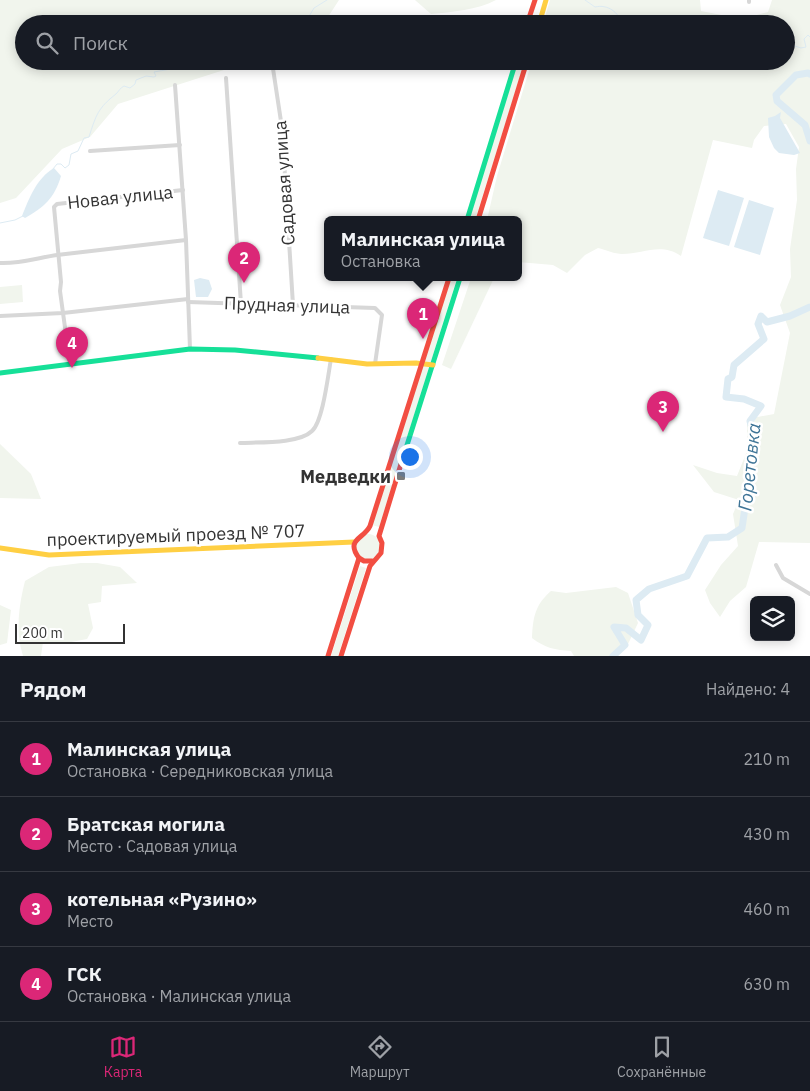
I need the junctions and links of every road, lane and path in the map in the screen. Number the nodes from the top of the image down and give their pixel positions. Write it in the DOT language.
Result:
graph roads {
  1 [pos="535,0"];
  2 [pos="546,0"];
  3 [pos="530,15"];
  4 [pos="542,15"];
  5 [pos="273,70"];
  6 [pos="513,70"];
  7 [pos="526,70"];
  8 [pos="226,78"];
  9 [pos="176,85"];
  10 [pos="180,145"];
  11 [pos="90,151"];
  12 [pos="183,190"];
  13 [pos="468,216"];
  14 [pos="479,216"];
  15 [pos="186,240"];
  16 [pos="58,255"];
  17 [pos="0,263"];
  18 [pos="447,281"];
  19 [pos="459,281"];
  20 [pos="188,301"];
  21 [pos="241,304"];
  22 [pos="292,305"];
  23 [pos="63,313"];
  24 [pos="0,316"];
  25 [pos="190,349"];
  26 [pos="331,359"];
  27 [pos="422,363"];
  28 [pos="70,364"];
  29 [pos="375,364"];
  30 [pos="433,365"];
  31 [pos="0,373"];
  32 [pos="240,443"];
  33 [pos="367,532"];
  34 [pos="379,536"];
  35 [pos="354,542"];
  36 [pos="0,548"];
  37 [pos="359,558"];
  38 [pos="372,561"];
  39 [pos="776,565"];
  40 [pos="810,594"];
  41 [pos="328,656"];
  42 [pos="340,656"];
  1 -- 3 [label="street"];
  2 -- 4 [label="street"];
  5 -- 22 [label="street, Садовая улица"];
  6 -- 13 [label="street"];
  7 -- 14 [label="street"];
  8 -- 21 [label="street"];
  9 -- 10 [label="street"];
  10 -- 11 [label="street"];
  10 -- 12 [label="street"];
  12 -- 15 [label="street"];
  12 -- 16 [label="street, Новая улица"];
  15 -- 16 [label="street"];
  15 -- 20 [label="street"];
  16 -- 17 [label="street"];
  16 -- 23 [label="street"];
  18 -- 27 [label="street"];
  19 -- 30 [label="street"];
  20 -- 21 [label="street, Прудная улица"];
  20 -- 23 [label="street, Прудная улица"];
  20 -- 25 [label="street"];
  21 -- 22 [label="street, Прудная улица"];
  22 -- 29 [label="street, Прудная улица"];
  23 -- 24 [label="street, Прудная улица"];
  23 -- 28 [label="street"];
  25 -- 26 [label="street"];
  25 -- 28 [label="street"];
  26 -- 29 [label="street"];
  26 -- 32 [label="street"];
  27 -- 29 [label="street"];
  27 -- 30 [label="street"];
  27 -- 33 [label="street"];
  28 -- 31 [label="street"];
  30 -- 34 [label="street"];
  33 -- 34 [label="street"];
  33 -- 35 [label="street"];
  34 -- 38 [label="street"];
  35 -- 36 [label="street, проектируемый проезд № 707"];
  35 -- 37 [label="street"];
  37 -- 38 [label="street"];
  37 -- 41 [label="street"];
  38 -- 42 [label="street"];
  39 -- 40 [label="street"];
}
